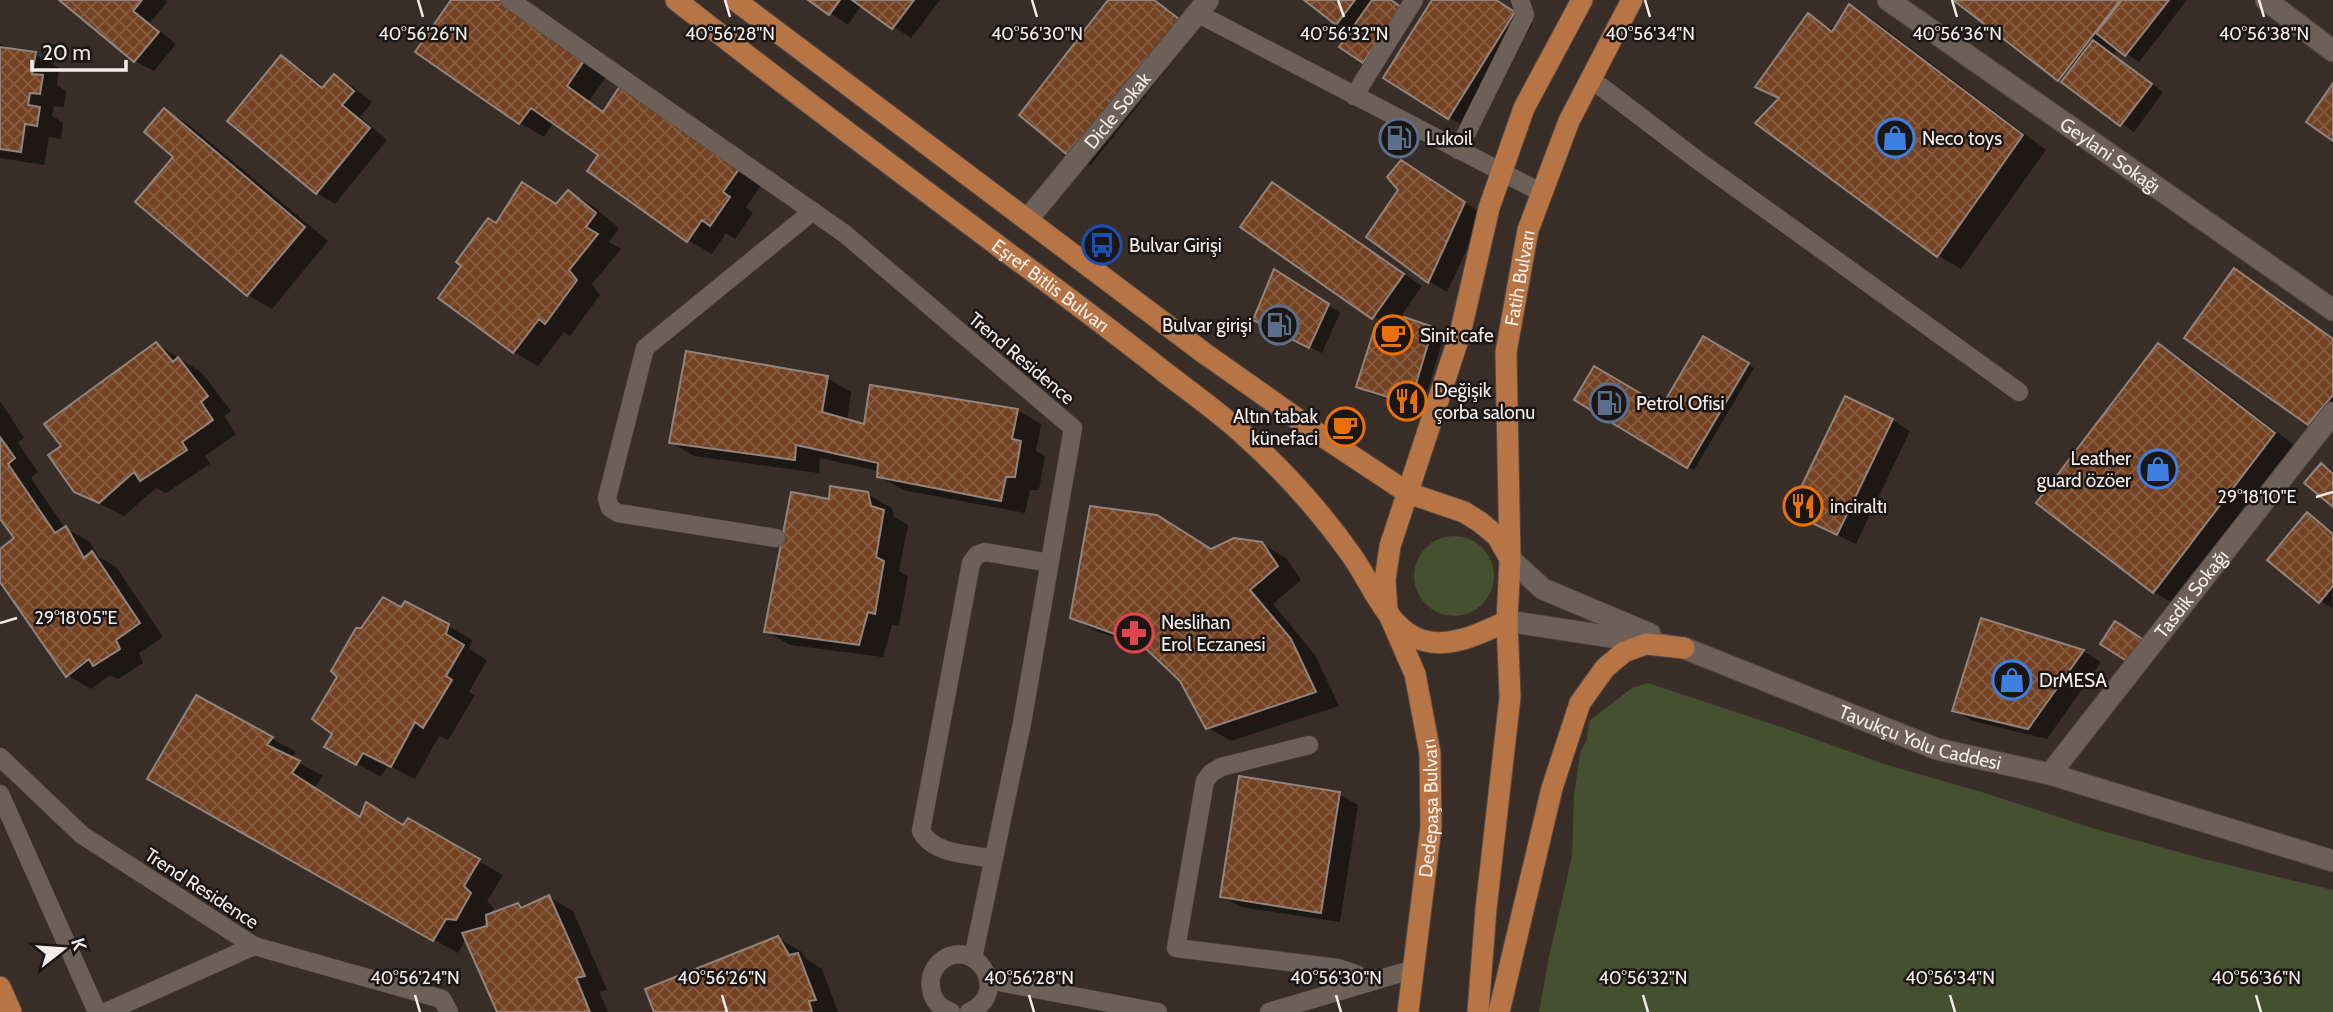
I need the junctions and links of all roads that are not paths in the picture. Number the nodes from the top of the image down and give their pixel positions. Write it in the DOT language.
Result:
graph roads {
  1 [pos="510,0"];
  2 [pos="676,0"];
  3 [pos="735,0"];
  4 [pos="1414,0"];
  5 [pos="1520,0"];
  6 [pos="1582,0"];
  7 [pos="1632,0"];
  8 [pos="1888,0"];
  9 [pos="2266,0"];
  10 [pos="1202,7"];
  11 [pos="2333,51"];
  12 [pos="1591,79"];
  13 [pos="1354,96"];
  14 [pos="1458,150"];
  15 [pos="1502,173"];
  16 [pos="1542,192"];
  17 [pos="813,211"];
  18 [pos="1027,220"];
  19 [pos="2333,310"];
  20 [pos="2019,392"];
  21 [pos="2333,413"];
  22 [pos="1408,493"];
  23 [pos="776,538"];
  24 [pos="1510,559"];
  25 [pos="1050,563"];
  26 [pos="1387,610"];
  27 [pos="1507,621"];
  28 [pos="1684,648"];
  29 [pos="1309,745"];
  30 [pos="0,757"];
  31 [pos="2050,775"];
  32 [pos="0,794"];
  33 [pos="994,859"];
  34 [pos="2333,861"];
  35 [pos="254,946"];
  36 [pos="973,958"];
  37 [pos="1414,969"];
  38 [pos="989,981"];
  39 [pos="1368,983"];
  40 [pos="0,987"];
  41 [pos="941,1010"];
  42 [pos="1154,1011"];
  43 [pos="11,1012"];
  44 [pos="97,1012"];
  45 [pos="106,1012"];
  46 [pos="449,1012"];
  47 [pos="969,1012"];
  48 [pos="1269,1012"];
  49 [pos="1408,1012"];
  50 [pos="1478,1012"];
  51 [pos="1499,1012"];
  1 -- 17 [label="lane, Trend Residence"];
  2 -- 26 [label="main road, Eşref Bitlis Bulvarı"];
  3 -- 18 [label="main road, Eşref Bitlis Bulvarı"];
  4 -- 13 [label="lane"];
  5 -- 14 [label="lane"];
  6 -- 15 [label="main road"];
  7 -- 12 [label="main road, Fatih Bulvarı"];
  8 -- 19 [label="street, Geylani Sokağı"];
  9 -- 11 [label="street"];
  10 -- 13 [label="lane"];
  10 -- 18 [label="street, Dicle Sokak"];
  12 -- 16 [label="main road, Fatih Bulvarı"];
  12 -- 20 [label="lane"];
  13 -- 14 [label="lane"];
  14 -- 15 [label="lane"];
  15 -- 16 [label="lane"];
  15 -- 22 [label="main road"];
  16 -- 24 [label="main road, Fatih Bulvarı"];
  17 -- 23 [label="lane"];
  17 -- 25 [label="lane, Trend Residence"];
  18 -- 22 [label="main road, Eşref Bitlis Bulvarı"];
  21 -- 31 [label="street, Tasdik Sokağı"];
  22 -- 24 [label="main road"];
  22 -- 26 [label="main road"];
  24 -- 27 [label="main road, Fatih Bulvarı"];
  24 -- 28 [label="street"];
  25 -- 33 [label="lane, Trend Residence"];
  25 -- 33 [label="lane"];
  26 -- 27 [label="main road"];
  26 -- 37 [label="main road, Dedepaşa Bulvarı"];
  27 -- 28 [label="street, Tavukçu Yolu Caddesi"];
  27 -- 50 [label="main road"];
  28 -- 31 [label="street, Tavukçu Yolu Caddesi"];
  28 -- 51 [label="main road"];
  29 -- 39 [label="lane"];
  30 -- 35 [label="lane, Trend Residence"];
  31 -- 34 [label="street, Tavukçu Yolu Caddesi"];
  32 -- 44 [label="lane"];
  33 -- 36 [label="lane, Trend Residence"];
  35 -- 45 [label="lane"];
  35 -- 46 [label="lane, Trend Residence"];
  36 -- 38 [label="lane"];
  36 -- 41 [label="lane"];
  37 -- 39 [label="lane"];
  37 -- 49 [label="main road, Dedepaşa Bulvarı"];
  38 -- 42 [label="lane"];
  38 -- 47 [label="lane"];
  39 -- 48 [label="lane"];
  40 -- 43 [label="main road"];
}
